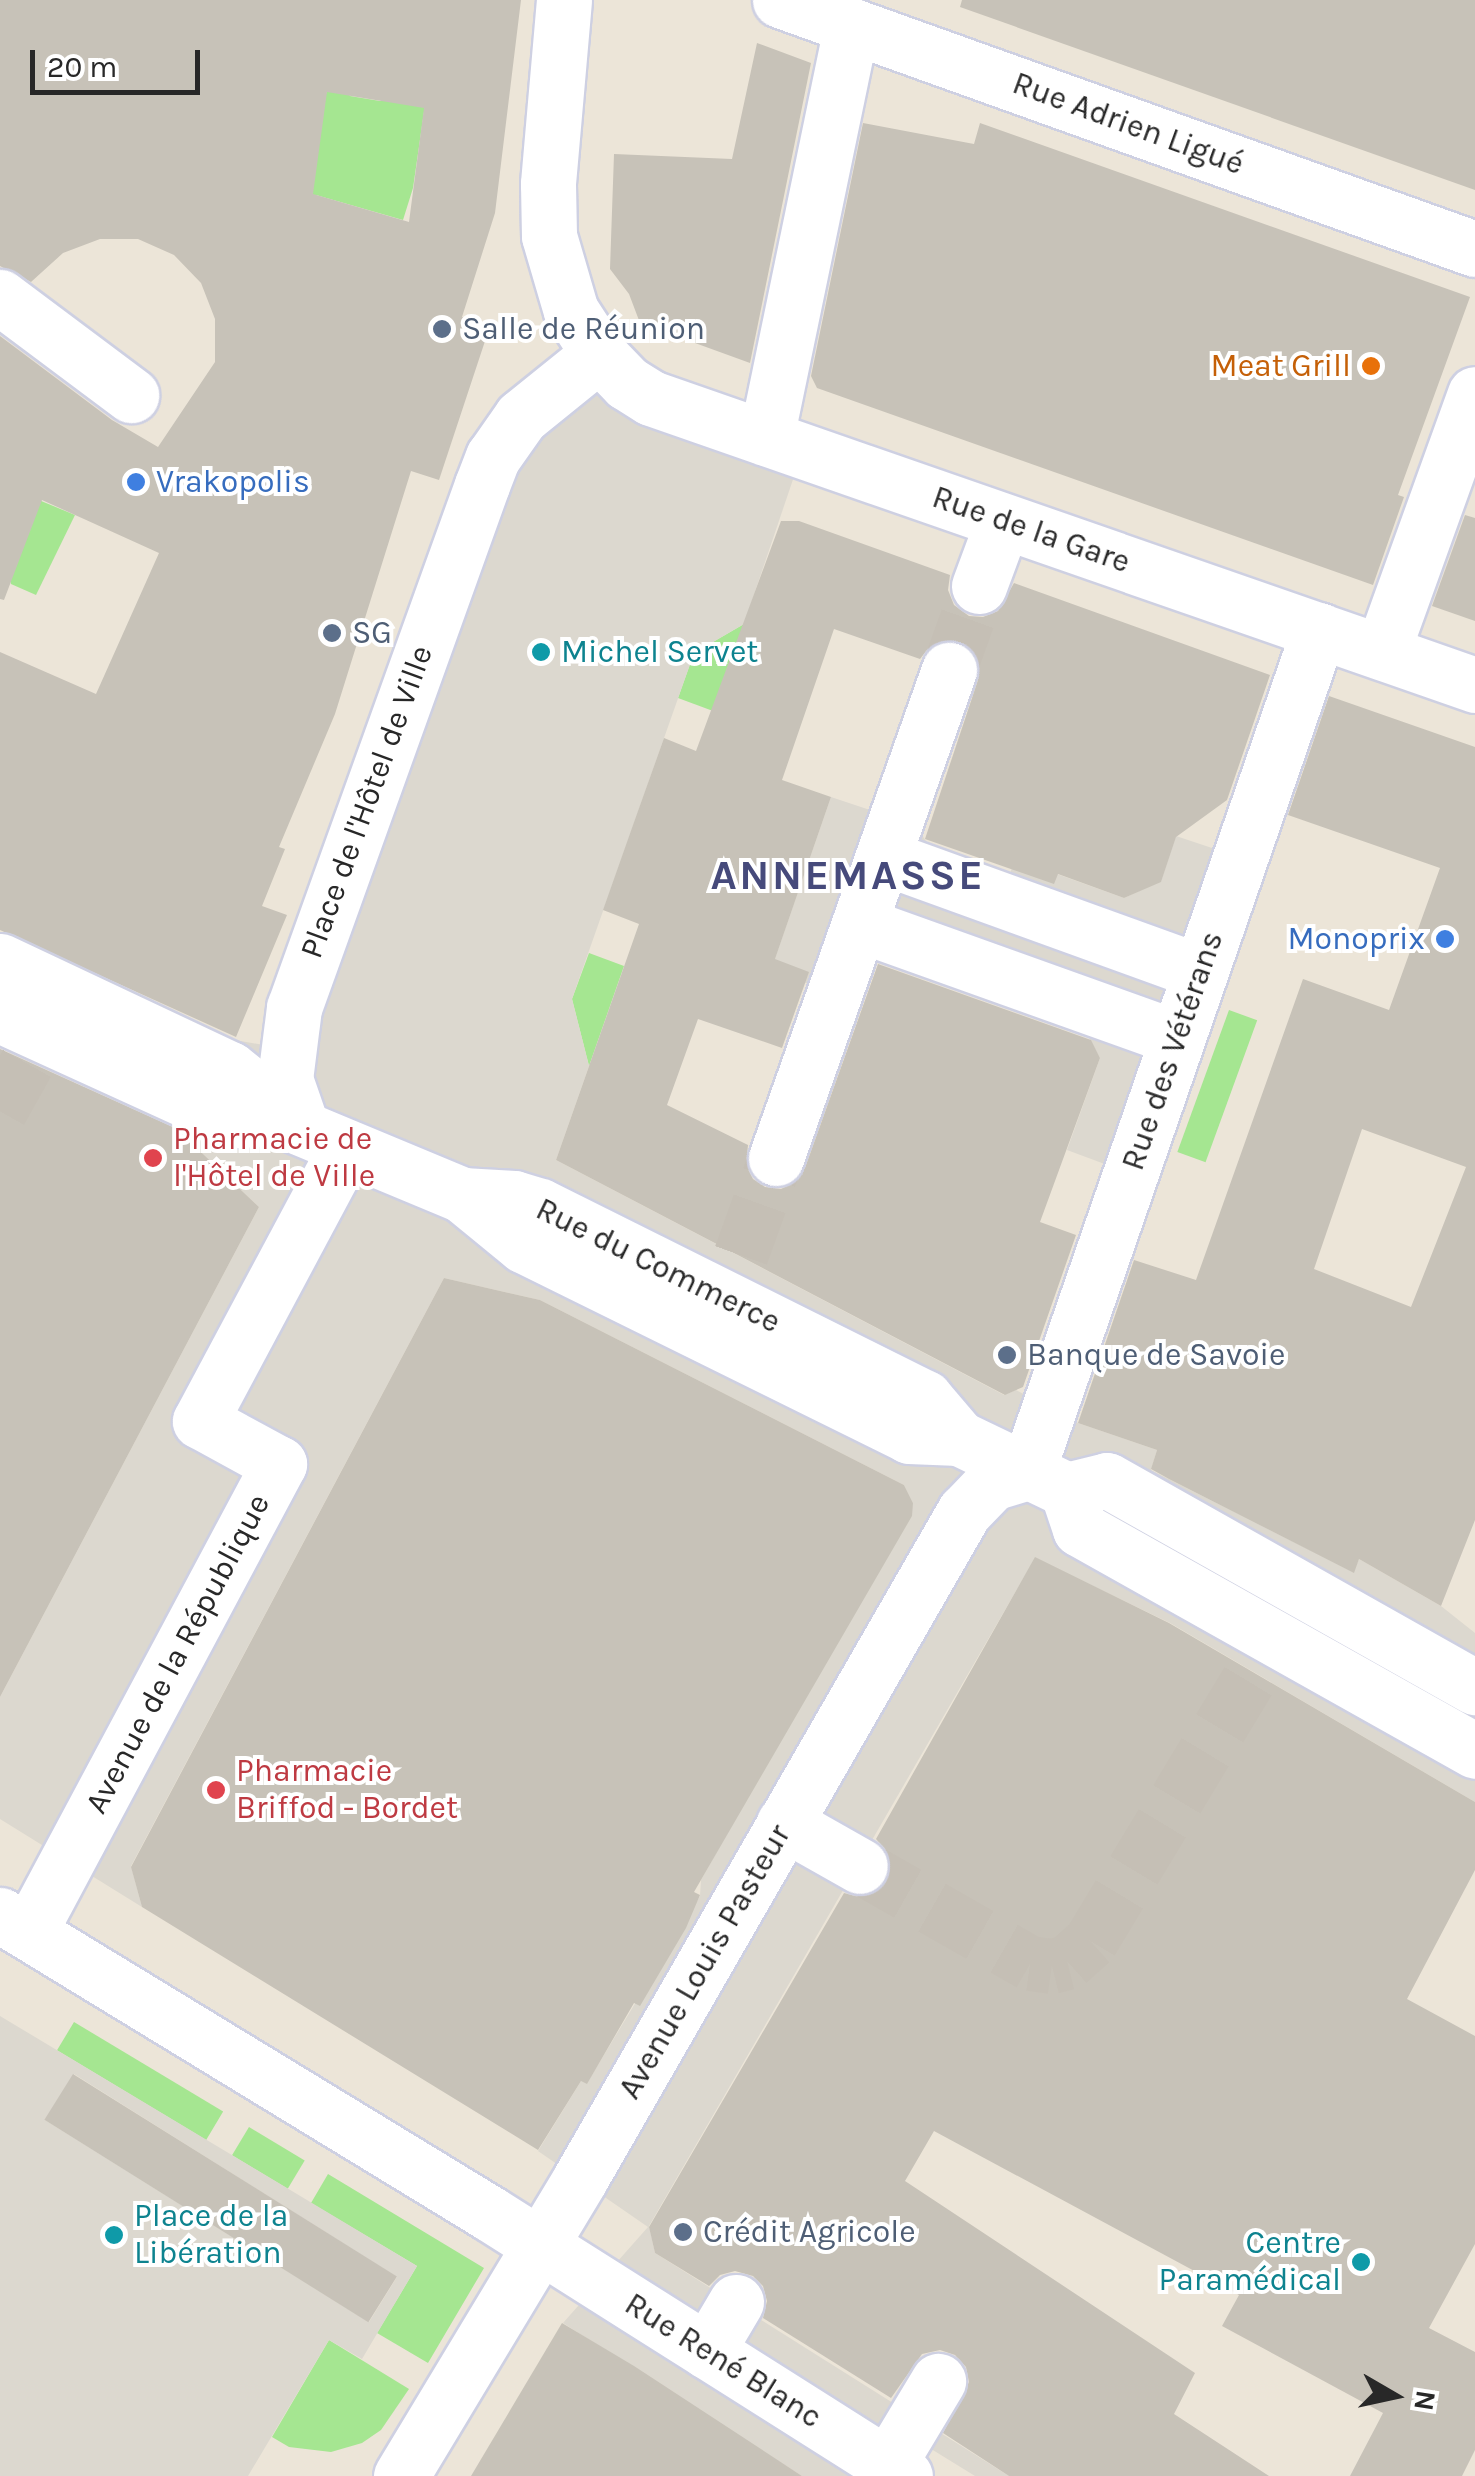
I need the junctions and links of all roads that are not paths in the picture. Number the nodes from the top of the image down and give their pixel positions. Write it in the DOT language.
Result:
graph roads {
  1 [pos="564,0"];
  2 [pos="780,0"];
  3 [pos="851,26"];
  4 [pos="1475,249"];
  5 [pos="0,297"];
  6 [pos="598,354"];
  7 [pos="132,394"];
  8 [pos="1475,394"];
  9 [pos="766,438"];
  10 [pos="1003,521"];
  11 [pos="980,586"];
  12 [pos="1319,630"];
  13 [pos="1382,652"];
  14 [pos="949,670"];
  15 [pos="1475,685"];
  16 [pos="883,858"];
  17 [pos="859,924"];
  18 [pos="0,961"];
  19 [pos="1200,972"];
  20 [pos="0,1015"];
  21 [pos="1177,1038"];
  22 [pos="307,1131"];
  23 [pos="776,1158"];
  24 [pos="462,1195"];
  25 [pos="960,1438"];
  26 [pos="1047,1481"];
  27 [pos="1457,1677"];
  28 [pos="1418,1720"];
  29 [pos="1475,1752"];
  30 [pos="784,1823"];
  31 [pos="860,1866"];
  32 [pos="14,1923"];
  33 [pos="540,2246"];
  34 [pos="736,2302"];
  35 [pos="707,2351"];
  36 [pos="938,2381"];
  37 [pos="891,2472"];
  38 [pos="401,2476"];
  1 -- 6 [label="street, Rue de la Gare"];
  2 -- 3 [label="street, Rue Adrien Ligué"];
  3 -- 4 [label="street, Rue Adrien Ligué"];
  3 -- 9 [label="street"];
  5 -- 7 [label="street"];
  6 -- 9 [label="street, Rue de la Gare"];
  6 -- 22 [label="street, Place de l'Hôtel de Ville"];
  8 -- 13 [label="street"];
  9 -- 10 [label="street, Rue de la Gare"];
  10 -- 11 [label="street"];
  10 -- 12 [label="street, Rue de la Gare"];
  12 -- 13 [label="street, Rue de la Gare"];
  12 -- 19 [label="street, Rue des Vétérans"];
  13 -- 15 [label="street, Rue de la Gare"];
  14 -- 16 [label="street"];
  16 -- 17 [label="street"];
  16 -- 19 [label="street"];
  17 -- 21 [label="street"];
  17 -- 23 [label="street"];
  18 -- 22 [label="street"];
  19 -- 21 [label="street, Rue des Vétérans"];
  20 -- 22 [label="street"];
  21 -- 26 [label="street, Rue des Vétérans"];
  22 -- 24 [label="street"];
  22 -- 32 [label="street, Avenue de la République"];
  24 -- 25 [label="street, Rue du Commerce"];
  24 -- 25 [label="street, Rue du Commerce"];
  25 -- 26 [label="street, Rue du Commerce"];
  26 -- 27 [label="street"];
  26 -- 28 [label="street"];
  26 -- 30 [label="street, Avenue Louis Pasteur"];
  27 -- 28 [label="street"];
  28 -- 29 [label="street"];
  30 -- 31 [label="street"];
  30 -- 33 [label="street, Avenue Louis Pasteur"];
  32 -- 33 [label="street"];
  33 -- 35 [label="street, Rue René Blanc"];
  33 -- 38 [label="street, Avenue Louis Pasteur"];
  34 -- 35 [label="street"];
  35 -- 37 [label="street, Rue René Blanc"];
  36 -- 37 [label="street"];
}
